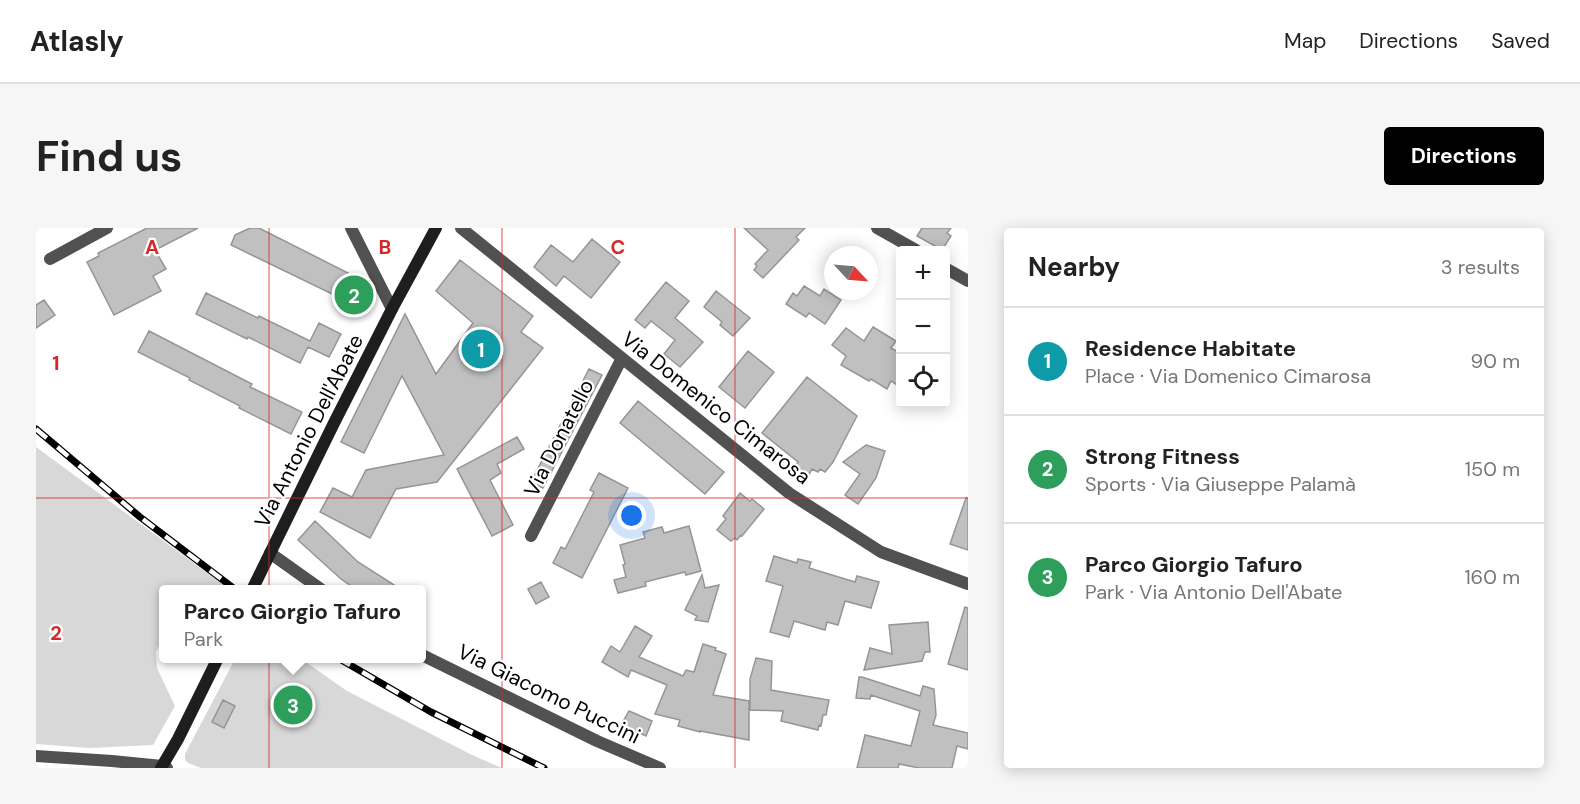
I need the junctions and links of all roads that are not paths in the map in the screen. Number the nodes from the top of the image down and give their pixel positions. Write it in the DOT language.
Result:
graph roads {
  1 [pos="107,228"];
  2 [pos="351,228"];
  3 [pos="435,228"];
  4 [pos="461,228"];
  5 [pos="877,228"];
  6 [pos="909,246"];
  7 [pos="50,259"];
  8 [pos="950,271"];
  9 [pos="968,281"];
  10 [pos="392,309"];
  11 [pos="622,358"];
  12 [pos="531,536"];
  13 [pos="270,553"];
  14 [pos="968,584"];
  15 [pos="254,585"];
  16 [pos="315,585"];
  17 [pos="426,657"];
  18 [pos="216,663"];
  19 [pos="36,756"];
  20 [pos="163,767"];
  21 [pos="660,768"];
  1 -- 7 [label="street"];
  2 -- 10 [label="street"];
  3 -- 10 [label="main road, Via Antonio Dell'Abate"];
  4 -- 11 [label="street, Via Domenico Cimarosa"];
  5 -- 6 [label="street"];
  8 -- 9 [label="street"];
  10 -- 13 [label="main road, Via Antonio Dell'Abate"];
  11 -- 12 [label="street, Via Donatello"];
  11 -- 14 [label="street, Via Domenico Cimarosa"];
  13 -- 15 [label="main road, Via Antonio Dell'Abate"];
  13 -- 16 [label="street"];
  17 -- 21 [label="street, Via Giacomo Puccini"];
  18 -- 20 [label="main road"];
  19 -- 20 [label="street"];
}
